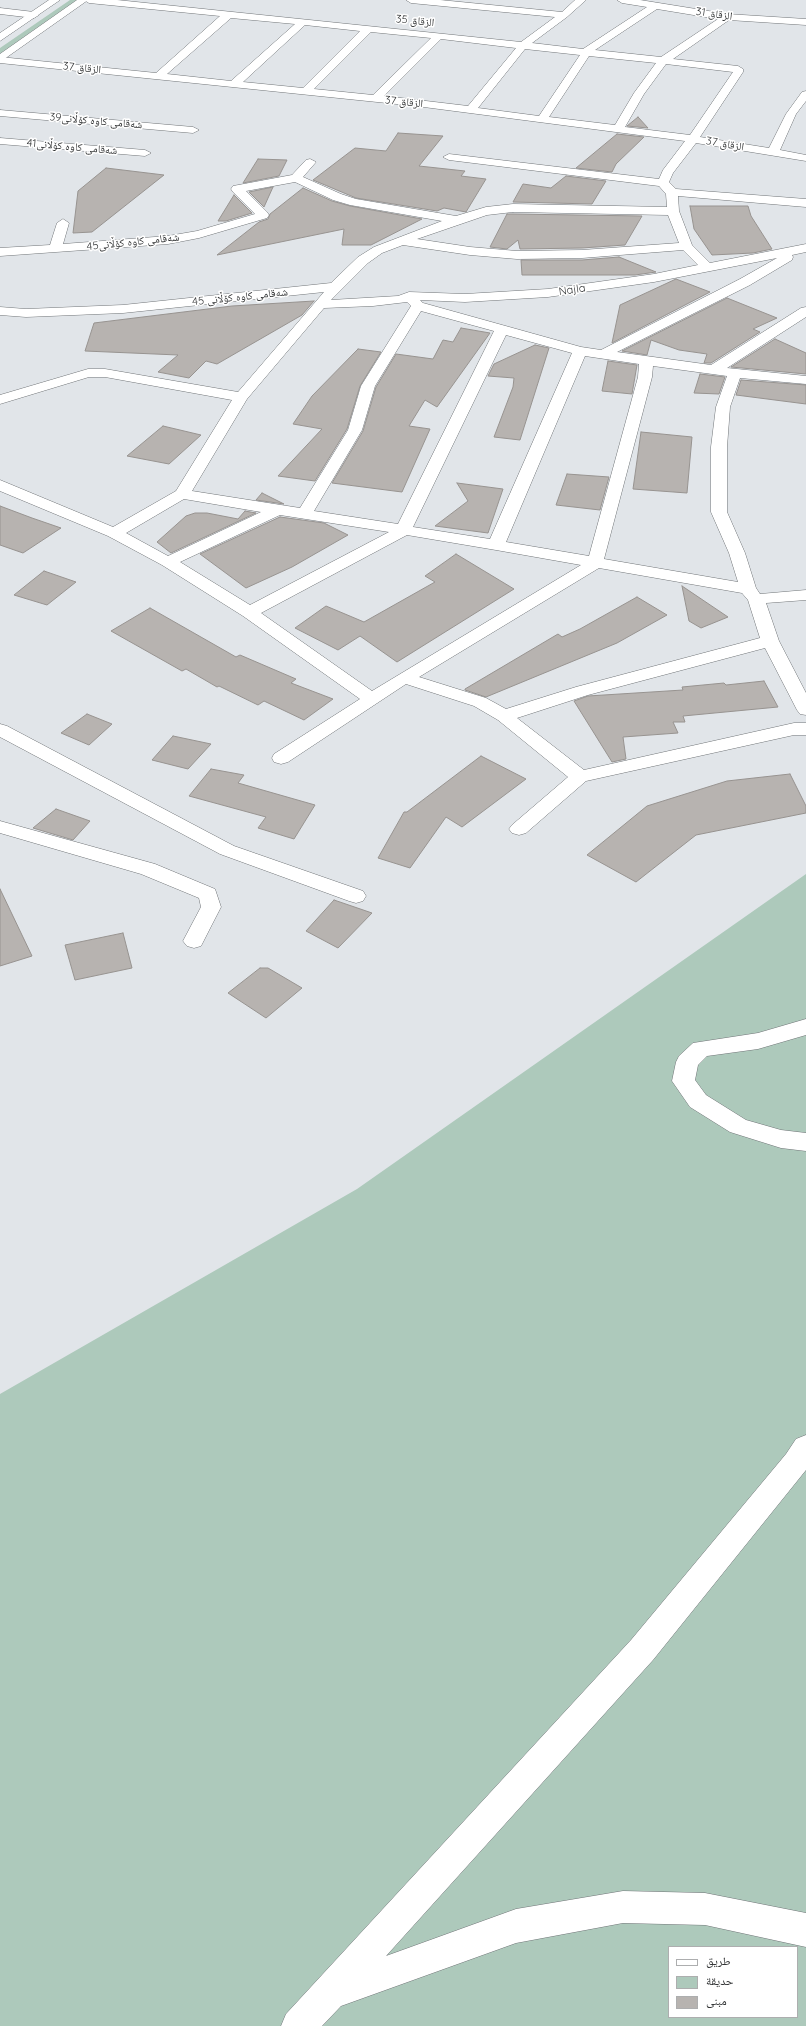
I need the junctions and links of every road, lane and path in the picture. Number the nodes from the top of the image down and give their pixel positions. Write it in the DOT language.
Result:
graph roads {
  1 [pos="55,0"];
  2 [pos="83,0"];
  3 [pos="89,0"];
  4 [pos="411,0"];
  5 [pos="581,0"];
  6 [pos="622,0"];
  7 [pos="656,5"];
  8 [pos="0,11"];
  9 [pos="229,14"];
  10 [pos="34,15"];
  11 [pos="564,15"];
  12 [pos="727,16"];
  13 [pos="303,22"];
  14 [pos="806,22"];
  15 [pos="369,28"];
  16 [pos="438,36"];
  17 [pos="0,38"];
  18 [pos="523,45"];
  19 [pos="587,52"];
  20 [pos="0,59"];
  21 [pos="664,60"];
  22 [pos="159,76"];
  23 [pos="234,84"];
  24 [pos="305,92"];
  25 [pos="806,94"];
  26 [pos="375,99"];
  27 [pos="471,110"];
  28 [pos="0,113"];
  29 [pos="542,119"];
  30 [pos="618,128"];
  31 [pos="193,130"];
  32 [pos="693,139"];
  33 [pos="0,141"];
  34 [pos="773,152"];
  35 [pos="145,153"];
  36 [pos="449,157"];
  37 [pos="806,158"];
  38 [pos="310,162"];
  39 [pos="296,178"];
  40 [pos="667,187"];
  41 [pos="806,203"];
  42 [pos="672,211"];
  43 [pos="263,215"];
  44 [pos="278,215"];
  45 [pos="456,220"];
  46 [pos="63,223"];
  47 [pos="403,241"];
  48 [pos="686,246"];
  49 [pos="804,248"];
  50 [pos="55,249"];
  51 [pos="0,252"];
  52 [pos="708,267"];
  53 [pos="335,287"];
  54 [pos="414,301"];
  55 [pos="321,304"];
  56 [pos="0,311"];
  57 [pos="806,311"];
  58 [pos="502,330"];
  59 [pos="580,351"];
  60 [pos="603,354"];
  61 [pos="646,361"];
  62 [pos="713,370"];
  63 [pos="735,373"];
  64 [pos="804,379"];
  65 [pos="241,397"];
  66 [pos="0,400"];
  67 [pos="0,485"];
  68 [pos="182,494"];
  69 [pos="277,510"];
  70 [pos="305,513"];
  71 [pos="403,531"];
  72 [pos="114,533"];
  73 [pos="496,545"];
  74 [pos="168,562"];
  75 [pos="595,562"];
  76 [pos="752,594"];
  77 [pos="806,595"];
  78 [pos="249,612"];
  79 [pos="770,641"];
  80 [pos="404,678"];
  81 [pos="372,700"];
  82 [pos="806,710"];
  83 [pos="504,716"];
  84 [pos="806,729"];
  85 [pos="0,730"];
  86 [pos="281,758"];
  87 [pos="580,777"];
  88 [pos="0,827"];
  89 [pos="519,829"];
  90 [pos="356,896"];
  91 [pos="194,941"];
  92 [pos="806,1027"];
  93 [pos="806,1142"];
  94 [pos="806,1447"];
  95 [pos="806,1930"];
  96 [pos="330,1994"];
  97 [pos="298,2026"];
  1 -- 10 [label="street"];
  2 -- 20 [label="street"];
  3 -- 9 [label="street, الزقاق 35"];
  4 -- 11 [label="street"];
  5 -- 11 [label="street"];
  6 -- 7 [label="street, الزقاق 31"];
  7 -- 12 [label="street, الزقاق 31"];
  7 -- 19 [label="street"];
  8 -- 10 [label="street"];
  9 -- 13 [label="street, الزقاق 35"];
  9 -- 22 [label="street"];
  10 -- 17 [label="street"];
  11 -- 18 [label="street"];
  12 -- 14 [label="street, الزقاق 31"];
  12 -- 21 [label="street"];
  13 -- 15 [label="street, الزقاق 35"];
  13 -- 23 [label="street"];
  15 -- 16 [label="street, الزقاق 35"];
  15 -- 24 [label="street"];
  16 -- 18 [label="street, الزقاق 35"];
  16 -- 26 [label="street"];
  18 -- 19 [label="street, الزقاق 35"];
  18 -- 27 [label="street"];
  19 -- 21 [label="street, الزقاق 35"];
  19 -- 29 [label="street"];
  20 -- 22 [label="street, الزقاق 37"];
  21 -- 30 [label="street"];
  21 -- 32 [label="street, الزقاق 35"];
  22 -- 23 [label="street, الزقاق 37"];
  23 -- 24 [label="street, الزقاق 37"];
  24 -- 26 [label="street, الزقاق 37"];
  25 -- 34 [label="street"];
  26 -- 27 [label="street, الزقاق 37"];
  27 -- 29 [label="street, الزقاق 37"];
  28 -- 31 [label="street, شەقامی کاوە کۆڵانی39"];
  29 -- 30 [label="street, الزقاق 37"];
  30 -- 32 [label="street, الزقاق 37"];
  32 -- 34 [label="street, الزقاق 37"];
  32 -- 40 [label="street"];
  33 -- 35 [label="street, شەقامی کاوە کۆڵانی41"];
  34 -- 37 [label="street, الزقاق 37"];
  36 -- 40 [label="street"];
  38 -- 39 [label="street"];
  39 -- 43 [label="street"];
  39 -- 45 [label="street"];
  40 -- 41 [label="street"];
  40 -- 42 [label="street"];
  42 -- 45 [label="street"];
  42 -- 48 [label="street"];
  43 -- 44 [label="street, شەقامی کاوە کۆڵانی45"];
  43 -- 50 [label="street, شەقامی کاوە کۆڵانی45"];
  45 -- 47 [label="street"];
  46 -- 50 [label="street"];
  47 -- 48 [label="street"];
  47 -- 53 [label="street"];
  48 -- 52 [label="street"];
  49 -- 52 [label="street, Najla"];
  49 -- 60 [label="street"];
  50 -- 51 [label="street, شەقامی کاوە کۆڵانی45"];
  52 -- 54 [label="street, Najla"];
  53 -- 54 [label="street, Najla"];
  53 -- 55 [label="street"];
  53 -- 56 [label="street, شەقامی کاوە کۆڵانی 45"];
  54 -- 55 [label="street"];
  54 -- 58 [label="street"];
  54 -- 70 [label="street"];
  55 -- 65 [label="street"];
  57 -- 62 [label="street"];
  58 -- 59 [label="street"];
  58 -- 71 [label="street"];
  59 -- 60 [label="street"];
  59 -- 73 [label="street"];
  60 -- 61 [label="street"];
  61 -- 62 [label="street"];
  61 -- 75 [label="street"];
  62 -- 63 [label="street"];
  63 -- 64 [label="street"];
  63 -- 76 [label="street"];
  65 -- 66 [label="street"];
  65 -- 68 [label="street"];
  67 -- 72 [label="street"];
  68 -- 69 [label="street"];
  68 -- 72 [label="street"];
  69 -- 70 [label="street"];
  69 -- 74 [label="street"];
  70 -- 71 [label="street"];
  71 -- 73 [label="street"];
  71 -- 78 [label="street"];
  72 -- 74 [label="street"];
  73 -- 75 [label="street"];
  74 -- 78 [label="street"];
  75 -- 76 [label="street"];
  75 -- 80 [label="street"];
  76 -- 77 [label="street"];
  76 -- 79 [label="street"];
  78 -- 81 [label="street"];
  79 -- 82 [label="street"];
  79 -- 83 [label="street"];
  80 -- 81 [label="street"];
  80 -- 83 [label="street"];
  81 -- 86 [label="street"];
  83 -- 87 [label="street"];
  84 -- 87 [label="street"];
  85 -- 90 [label="street"];
  87 -- 89 [label="street"];
  88 -- 91 [label="street"];
  92 -- 93 [label="street"];
  94 -- 96 [label="street"];
  95 -- 96 [label="street"];
  96 -- 97 [label="street"];
}
